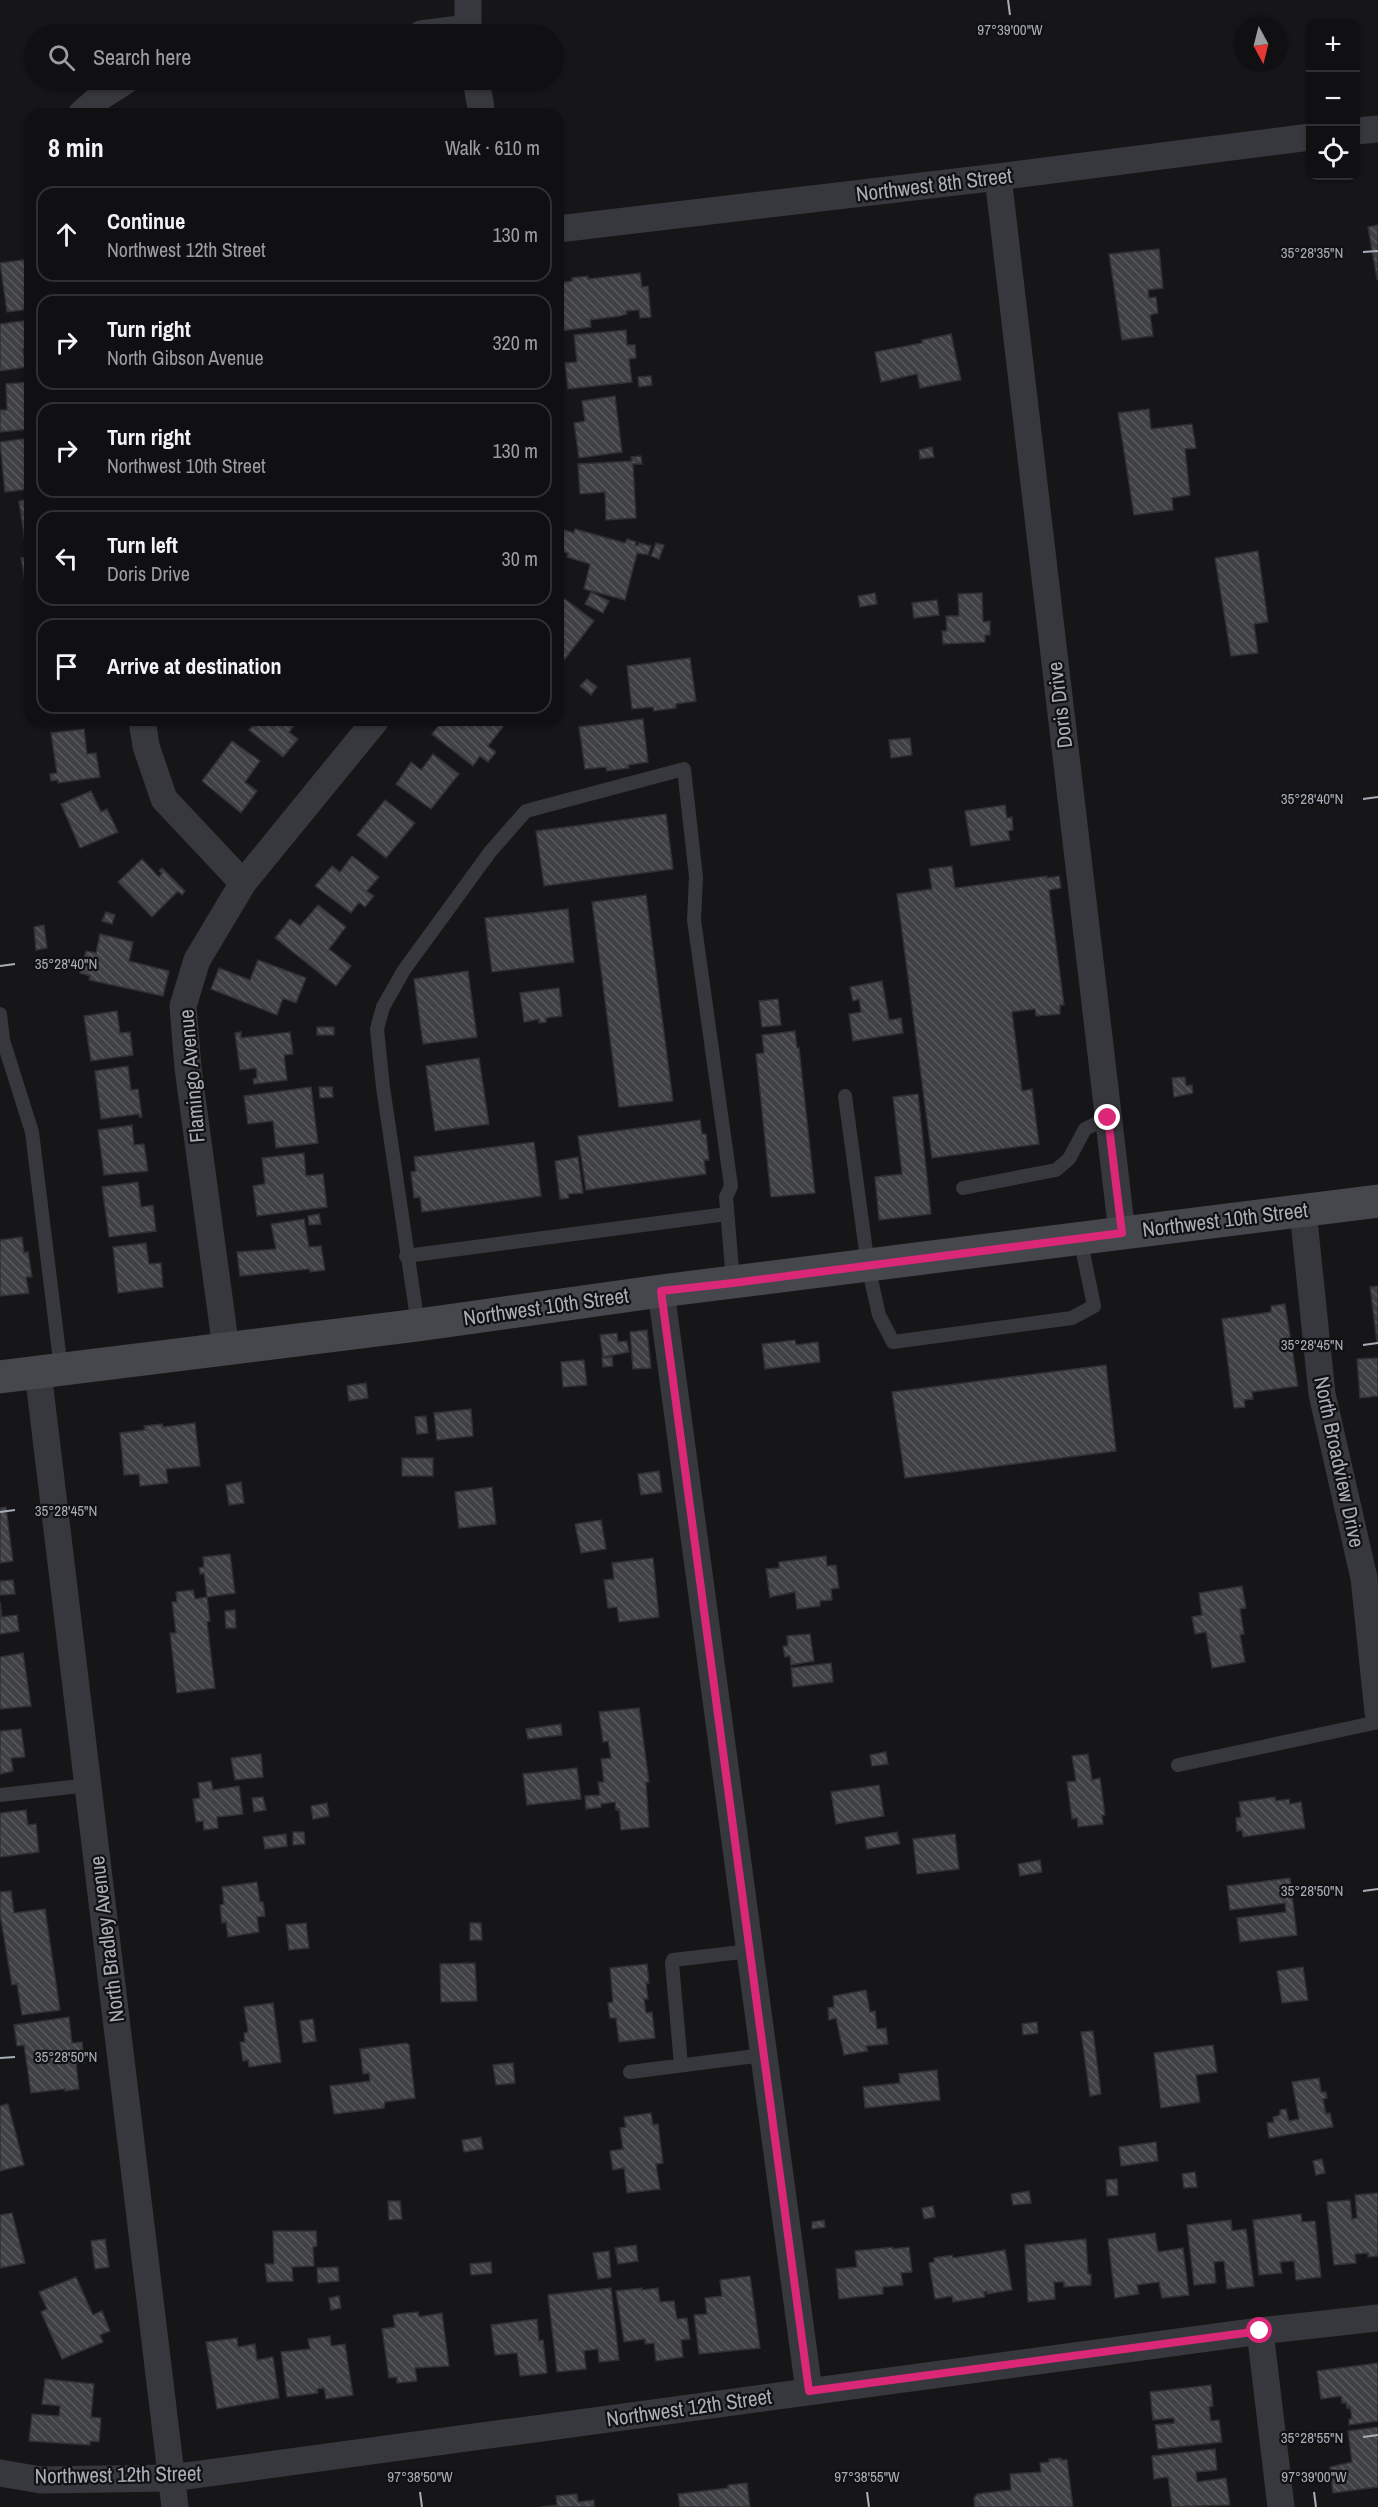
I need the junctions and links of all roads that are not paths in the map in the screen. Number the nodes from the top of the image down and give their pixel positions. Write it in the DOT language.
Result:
graph roads {
  1 [pos="468,0"];
  2 [pos="467,24"];
  3 [pos="114,90"];
  4 [pos="478,90"];
  5 [pos="89,108"];
  6 [pos="481,108"];
  7 [pos="1378,129"];
  8 [pos="1360,131"];
  9 [pos="1306,138"];
  10 [pos="998,177"];
  11 [pos="564,228"];
  12 [pos="143,726"];
  13 [pos="371,726"];
  14 [pos="243,883"];
  15 [pos="0,1014"];
  16 [pos="845,1095"];
  17 [pos="1108,1118"];
  18 [pos="963,1188"];
  19 [pos="1378,1201"];
  20 [pos="1304,1211"];
  21 [pos="727,1214"];
  22 [pos="1122,1233"];
  23 [pos="1080,1238"];
  24 [pos="406,1256"];
  25 [pos="868,1266"];
  26 [pos="733,1283"];
  27 [pos="661,1291"];
  28 [pos="418,1325"];
  29 [pos="226,1349"];
  30 [pos="50,1370"];
  31 [pos="0,1377"];
  32 [pos="1378,1712"];
  33 [pos="1378,1722"];
  34 [pos="1178,1764"];
  35 [pos="89,1785"];
  36 [pos="0,1795"];
  37 [pos="750,1951"];
  38 [pos="764,2055"];
  39 [pos="681,2065"];
  40 [pos="630,2072"];
  41 [pos="1378,2318"];
  42 [pos="1260,2331"];
  43 [pos="809,2391"];
  44 [pos="0,2473"];
  45 [pos="171,2478"];
  46 [pos="175,2507"];
  47 [pos="1281,2507"];
  1 -- 2 [label="street"];
  3 -- 5 [label="street"];
  4 -- 6 [label="street"];
  7 -- 8 [label="street"];
  9 -- 10 [label="street, Northwest 8th Street"];
  10 -- 11 [label="street, Northwest 8th Street"];
  10 -- 17 [label="street, Doris Drive"];
  12 -- 14 [label="street"];
  13 -- 14 [label="street, Flamingo Avenue"];
  14 -- 29 [label="street, Flamingo Avenue"];
  15 -- 30 [label="lane"];
  16 -- 25 [label="lane"];
  17 -- 18 [label="lane"];
  17 -- 22 [label="street, Doris Drive"];
  19 -- 20 [label="main road, Northwest 10th Street"];
  20 -- 22 [label="main road, Northwest 10th Street"];
  20 -- 32 [label="street, North Broadview Drive"];
  21 -- 24 [label="lane"];
  21 -- 24 [label="lane"];
  21 -- 26 [label="lane"];
  22 -- 23 [label="main road, Northwest 10th Street"];
  23 -- 25 [label="main road, Northwest 10th Street"];
  23 -- 25 [label="lane"];
  24 -- 28 [label="lane"];
  25 -- 26 [label="main road, Northwest 10th Street"];
  26 -- 27 [label="main road, Northwest 10th Street"];
  27 -- 28 [label="main road, Northwest 10th Street"];
  27 -- 37 [label="street"];
  28 -- 29 [label="main road, Northwest 10th Street"];
  29 -- 30 [label="main road, Northwest 10th Street"];
  30 -- 31 [label="main road, Northwest 10th Street"];
  30 -- 35 [label="street, North Bradley Avenue"];
  33 -- 34 [label="lane"];
  35 -- 36 [label="lane"];
  35 -- 45 [label="street, North Bradley Avenue"];
  37 -- 38 [label="street"];
  37 -- 39 [label="lane"];
  38 -- 39 [label="lane"];
  38 -- 43 [label="street"];
  39 -- 40 [label="lane"];
  41 -- 42 [label="street, Northwest 12th Street"];
  42 -- 43 [label="street, Northwest 12th Street"];
  42 -- 47 [label="street"];
  43 -- 45 [label="street, Northwest 12th Street"];
  44 -- 45 [label="street, Northwest 12th Street"];
  45 -- 46 [label="street, North Bradley Avenue"];
}
